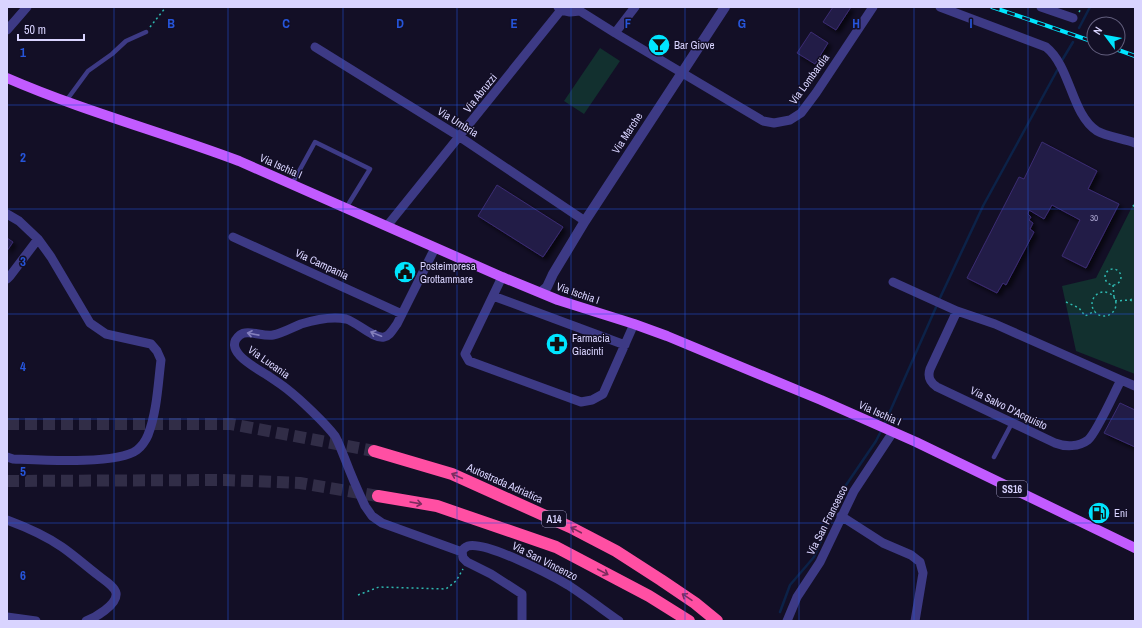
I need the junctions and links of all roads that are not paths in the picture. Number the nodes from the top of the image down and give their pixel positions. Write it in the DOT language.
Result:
graph roads {
  1 [pos="27,7"];
  2 [pos="635,7"];
  3 [pos="725,7"];
  4 [pos="872,7"];
  5 [pos="940,7"];
  6 [pos="1041,7"];
  7 [pos="560,9"];
  8 [pos="1073,18"];
  9 [pos="7,30"];
  10 [pos="146,32"];
  11 [pos="615,33"];
  12 [pos="315,48"];
  13 [pos="681,72"];
  14 [pos="7,78"];
  15 [pos="65,102"];
  16 [pos="460,137"];
  17 [pos="1135,143"];
  18 [pos="292,184"];
  19 [pos="346,209"];
  20 [pos="7,214"];
  21 [pos="585,221"];
  22 [pos="387,226"];
  23 [pos="233,237"];
  24 [pos="38,239"];
  25 [pos="435,248"];
  26 [pos="502,277"];
  27 [pos="7,279"];
  28 [pos="894,282"];
  29 [pos="541,292"];
  30 [pos="493,296"];
  31 [pos="957,311"];
  32 [pos="402,314"];
  33 [pos="634,324"];
  34 [pos="625,345"];
  35 [pos="1121,380"];
  36 [pos="1135,386"];
  37 [pos="1012,423"];
  38 [pos="891,431"];
  39 [pos="374,452"];
  40 [pos="7,457"];
  41 [pos="994,457"];
  42 [pos="378,496"];
  43 [pos="841,516"];
  44 [pos="7,520"];
  45 [pos="1135,548"];
  46 [pos="462,552"];
  47 [pos="7,617"];
  48 [pos="36,621"];
  49 [pos="86,621"];
  50 [pos="522,621"];
  51 [pos="619,621"];
  52 [pos="689,621"];
  53 [pos="718,621"];
  54 [pos="788,621"];
  55 [pos="915,621"];
  1 -- 9 [label="street"];
  2 -- 11 [label="street"];
  3 -- 13 [label="street, Via Marche"];
  4 -- 13 [label="street, Via Lombardia"];
  5 -- 17 [label="street"];
  6 -- 8 [label="street"];
  7 -- 11 [label="street, Via Lombardia"];
  7 -- 16 [label="street, Via Abruzzi"];
  10 -- 15 [label="lane"];
  11 -- 13 [label="street, Via Lombardia"];
  12 -- 16 [label="street, Via Umbria"];
  13 -- 21 [label="street, Via Marche"];
  14 -- 15 [label="main road, Via Ischia I / SS16"];
  15 -- 18 [label="main road, Via Ischia I / SS16"];
  16 -- 21 [label="street, Via Umbria"];
  16 -- 22 [label="street, Via Abruzzi"];
  18 -- 19 [label="main road, Via Ischia I / SS16"];
  18 -- 19 [label="lane"];
  19 -- 22 [label="main road, Via Ischia I / SS16"];
  20 -- 24 [label="street"];
  21 -- 29 [label="street, Via Marche"];
  22 -- 25 [label="main road, Via Ischia I / SS16"];
  23 -- 32 [label="street, Via Campania"];
  24 -- 27 [label="street"];
  24 -- 40 [label="street"];
  25 -- 26 [label="main road, Via Ischia I / SS16"];
  25 -- 32 [label="street, Via Lucania"];
  26 -- 29 [label="main road, Via Ischia I / SS16"];
  26 -- 30 [label="street"];
  28 -- 31 [label="street"];
  29 -- 33 [label="main road, Via Ischia I / SS16"];
  30 -- 34 [label="street"];
  30 -- 34 [label="street"];
  31 -- 35 [label="street"];
  31 -- 37 [label="street, Via Salvo D'Acquisto"];
  32 -- 46 [label="street, Via Lucania, one-way"];
  33 -- 34 [label="street"];
  33 -- 38 [label="main road, Via Ischia I / SS16"];
  35 -- 36 [label="street"];
  35 -- 37 [label="street, Via Salvo D'Acquisto"];
  37 -- 41 [label="lane"];
  38 -- 43 [label="street, Via San Francesco"];
  38 -- 45 [label="main road, Via Ischia I / SS16"];
  53 -- 39 [label="highway, Autostrada Adriatica / A14, one-way"];
  42 -- 52 [label="highway, A14, one-way"];
  43 -- 54 [label="street, Via San Francesco"];
  43 -- 55 [label="street"];
  44 -- 49 [label="street"];
  46 -- 50 [label="street"];
  46 -- 51 [label="street, Via San Vincenzo"];
  47 -- 48 [label="street"];
}
